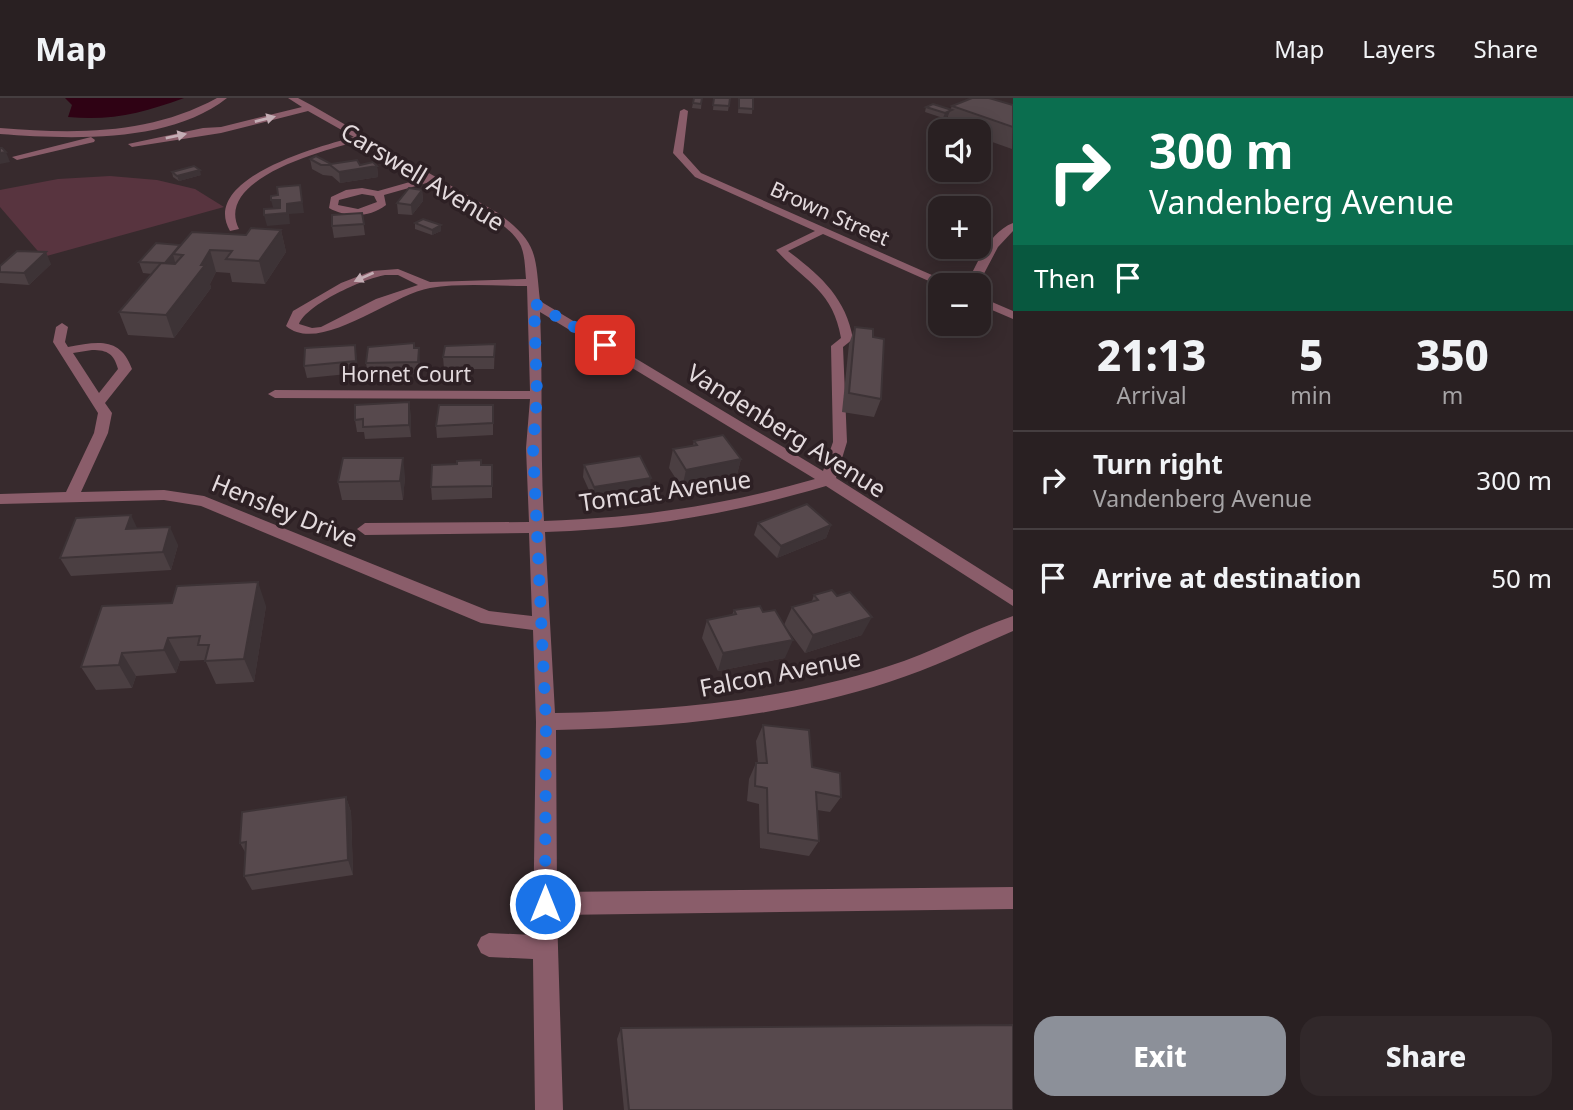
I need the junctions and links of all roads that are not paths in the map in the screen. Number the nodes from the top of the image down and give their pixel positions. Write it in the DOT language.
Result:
graph roads {
  1 [pos="223,98"];
  2 [pos="292,98"];
  3 [pos="310,108"];
  4 [pos="684,111"];
  5 [pos="221,130"];
  6 [pos="0,131"];
  7 [pos="111,132"];
  8 [pos="360,138"];
  9 [pos="132,144"];
  10 [pos="171,148"];
  11 [pos="148,152"];
  12 [pos="17,157"];
  13 [pos="431,179"];
  14 [pos="378,194"];
  15 [pos="1013,226"];
  16 [pos="234,229"];
  17 [pos="822,231"];
  18 [pos="977,273"];
  19 [pos="928,277"];
  20 [pos="532,282"];
  21 [pos="428,285"];
  22 [pos="534,303"];
  23 [pos="991,305"];
  24 [pos="1013,315"];
  25 [pos="62,327"];
  26 [pos="64,351"];
  27 [pos="275,394"];
  28 [pos="537,395"];
  29 [pos="98,402"];
  30 [pos="828,480"];
  31 [pos="71,497"];
  32 [pos="0,499"];
  33 [pos="538,528"];
  34 [pos="365,529"];
  35 [pos="1013,599"];
  36 [pos="1013,623"];
  37 [pos="542,624"];
  38 [pos="546,722"];
  39 [pos="1013,898"];
  40 [pos="545,904"];
  41 [pos="489,945"];
  42 [pos="545,947"];
  43 [pos="549,1110"];
  1 -- 7 [label="street"];
  2 -- 3 [label="street, Carswell Avenue"];
  5 -- 3 [label="street, one-way"];
  3 -- 8 [label="street, Carswell Avenue"];
  4 -- 17 [label="street, Brown Street"];
  9 -- 5 [label="street, one-way"];
  5 -- 10 [label="street"];
  6 -- 7 [label="street"];
  7 -- 9 [label="street"];
  7 -- 12 [label="street"];
  8 -- 13 [label="street, Carswell Avenue"];
  8 -- 16 [label="street"];
  9 -- 11 [label="street"];
  13 -- 14 [label="street"];
  13 -- 20 [label="street, Carswell Avenue"];
  15 -- 18 [label="street"];
  17 -- 19 [label="street, Brown Street"];
  17 -- 30 [label="street"];
  20 -- 21 [label="street"];
  20 -- 22 [label="street, Carswell Avenue"];
  21 -- 21 [label="street, one-way"];
  22 -- 28 [label="street, Carswell Avenue"];
  22 -- 30 [label="street, Vandenberg Avenue"];
  23 -- 24 [label="street"];
  25 -- 26 [label="street"];
  26 -- 29 [label="street"];
  26 -- 29 [label="street"];
  27 -- 28 [label="street, Hornet Court"];
  28 -- 33 [label="street, Carswell Avenue"];
  29 -- 31 [label="street"];
  30 -- 33 [label="street, Tomcat Avenue"];
  30 -- 35 [label="street, Vandenberg Avenue"];
  31 -- 32 [label="street, Hensley Drive"];
  31 -- 37 [label="street, Hensley Drive"];
  33 -- 34 [label="street, Tomcat Avenue"];
  33 -- 37 [label="street, Carswell Avenue"];
  36 -- 38 [label="street, Falcon Avenue"];
  37 -- 38 [label="street, Carswell Avenue"];
  38 -- 40 [label="street, Carswell Avenue"];
  39 -- 40 [label="street"];
  40 -- 42 [label="street, Carswell Avenue"];
  41 -- 42 [label="street"];
  42 -- 43 [label="street, Carswell Avenue"];
}
